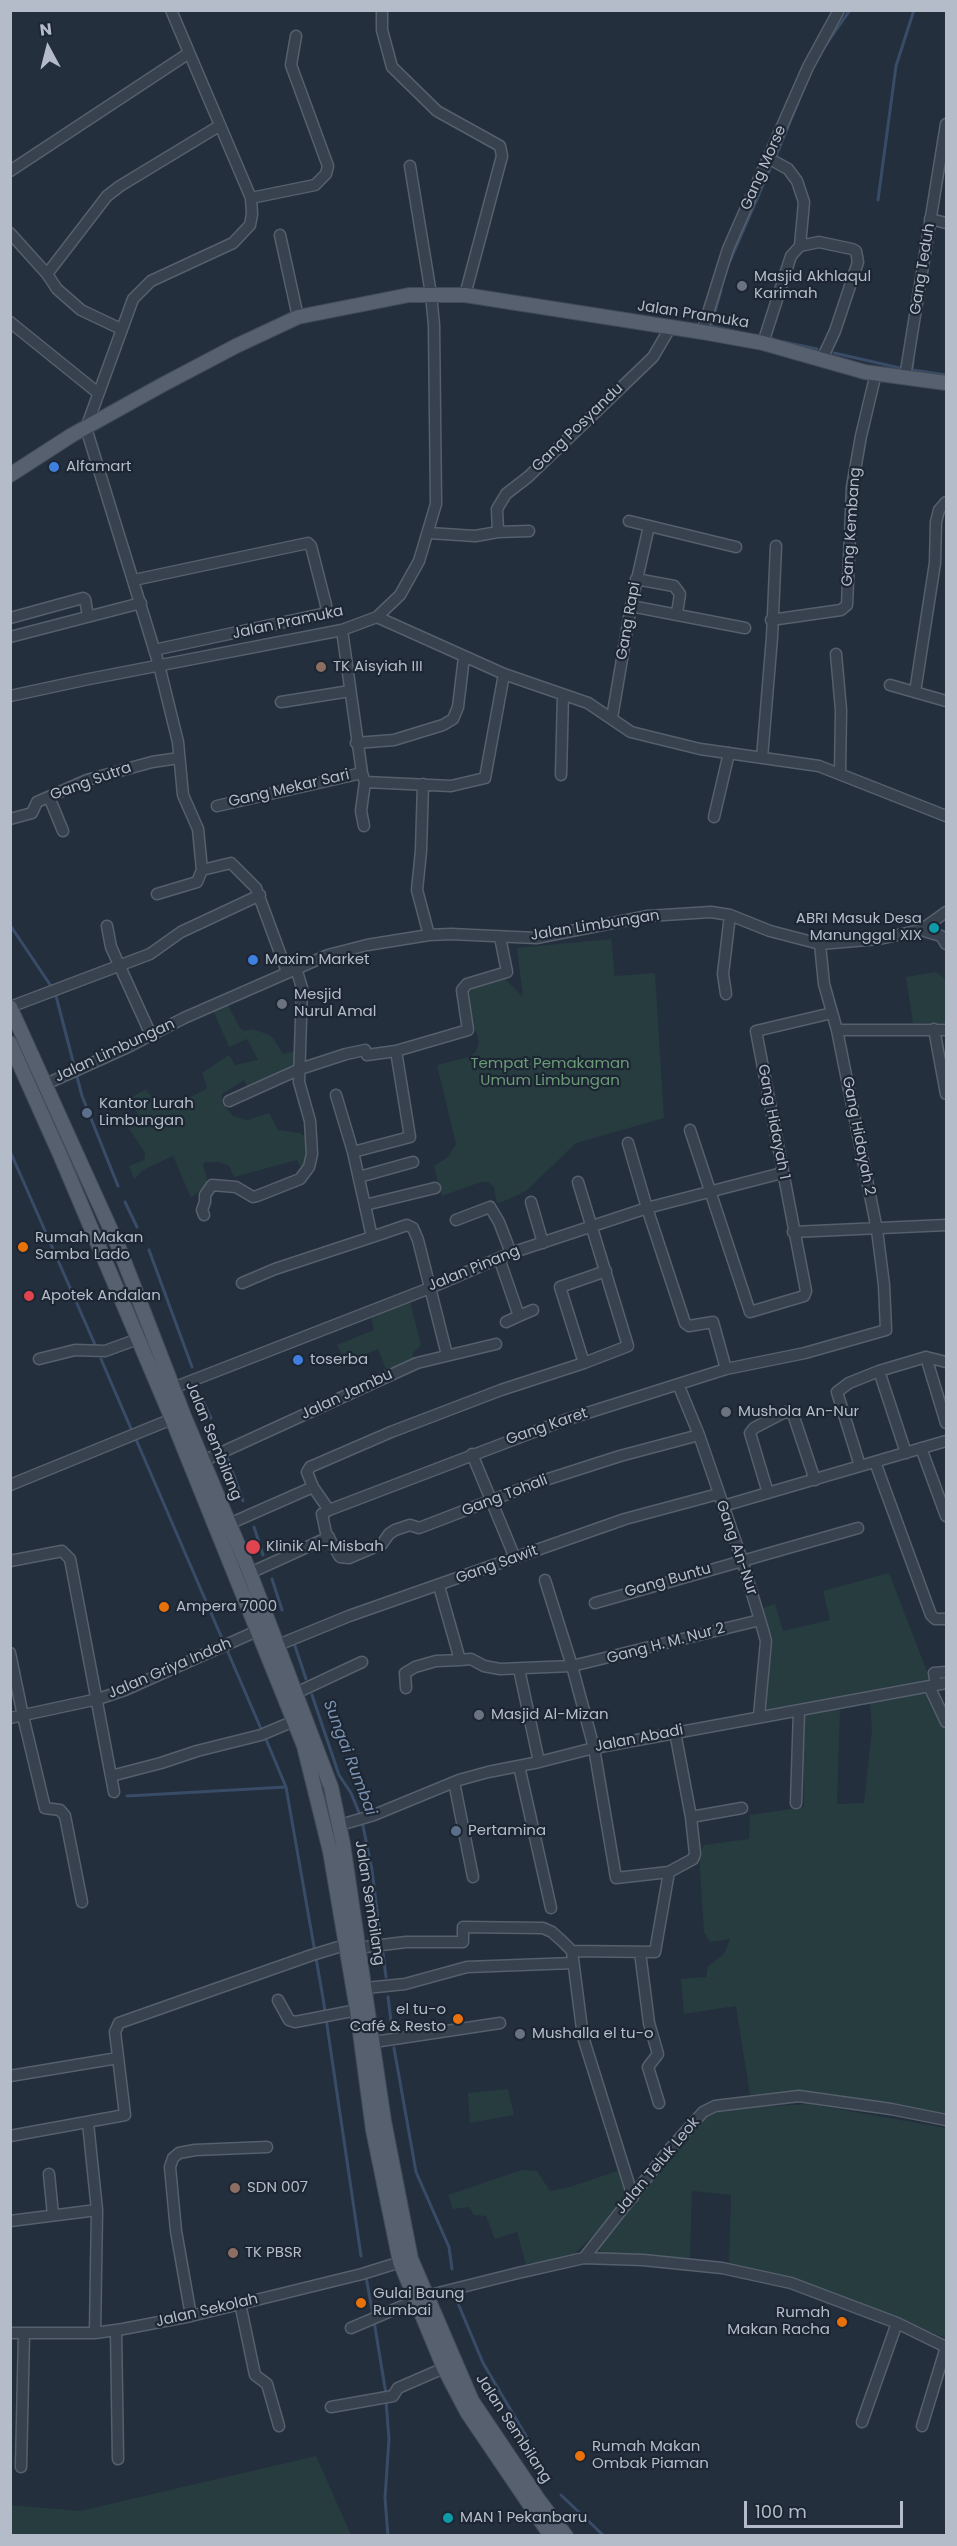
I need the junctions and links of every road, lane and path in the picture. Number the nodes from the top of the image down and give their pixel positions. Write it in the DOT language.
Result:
graph roads {
  1 [pos="171,10"];
  2 [pos="382,10"];
  3 [pos="839,10"];
  4 [pos="296,36"];
  5 [pos="189,53"];
  6 [pos="946,124"];
  7 [pos="219,126"];
  8 [pos="768,158"];
  9 [pos="410,166"];
  10 [pos="10,171"];
  11 [pos="250,198"];
  12 [pos="930,219"];
  13 [pos="946,223"];
  14 [pos="10,233"];
  15 [pos="280,235"];
  16 [pos="800,246"];
  17 [pos="47,274"];
  18 [pos="431,294"];
  19 [pos="465,295"];
  20 [pos="298,318"];
  21 [pos="10,322"];
  22 [pos="670,328"];
  23 [pos="121,329"];
  24 [pos="702,332"];
  25 [pos="763,343"];
  26 [pos="822,359"];
  27 [pos="876,373"];
  28 [pos="905,377"];
  29 [pos="946,383"];
  30 [pos="98,393"];
  31 [pos="86,428"];
  32 [pos="10,475"];
  33 [pos="946,502"];
  34 [pos="629,521"];
  35 [pos="649,526"];
  36 [pos="529,531"];
  37 [pos="498,532"];
  38 [pos="429,533"];
  39 [pos="776,546"];
  40 [pos="736,547"];
  41 [pos="134,579"];
  42 [pos="636,579"];
  43 [pos="141,603"];
  44 [pos="631,606"];
  45 [pos="677,613"];
  46 [pos="88,615"];
  47 [pos="377,617"];
  48 [pos="10,618"];
  49 [pos="771,620"];
  50 [pos="745,628"];
  51 [pos="342,630"];
  52 [pos="10,636"];
  53 [pos="154,650"];
  54 [pos="836,654"];
  55 [pos="464,657"];
  56 [pos="159,665"];
  57 [pos="504,674"];
  58 [pos="890,685"];
  59 [pos="350,691"];
  60 [pos="915,692"];
  61 [pos="563,695"];
  62 [pos="10,696"];
  63 [pos="946,701"];
  64 [pos="281,702"];
  65 [pos="612,718"];
  66 [pos="356,743"];
  67 [pos="729,753"];
  68 [pos="179,758"];
  69 [pos="762,758"];
  70 [pos="840,774"];
  71 [pos="561,775"];
  72 [pos="363,777"];
  73 [pos="423,784"];
  74 [pos="49,796"];
  75 [pos="217,806"];
  76 [pos="946,816"];
  77 [pos="714,817"];
  78 [pos="10,819"];
  79 [pos="364,826"];
  80 [pos="63,831"];
  81 [pos="202,870"];
  82 [pos="157,894"];
  83 [pos="260,895"];
  84 [pos="946,912"];
  85 [pos="730,915"];
  86 [pos="938,920"];
  87 [pos="106,926"];
  88 [pos="921,930"];
  89 [pos="429,935"];
  90 [pos="500,937"];
  91 [pos="944,940"];
  92 [pos="820,944"];
  93 [pos="120,966"];
  94 [pos="291,970"];
  95 [pos="726,994"];
  96 [pos="10,1007"];
  97 [pos="832,1013"];
  98 [pos="934,1029"];
  99 [pos="837,1030"];
  100 [pos="946,1030"];
  101 [pos="152,1035"];
  102 [pos="10,1043"];
  103 [pos="396,1051"];
  104 [pos="300,1069"];
  105 [pos="46,1084"];
  106 [pos="946,1094"];
  107 [pos="336,1095"];
  108 [pos="229,1101"];
  109 [pos="690,1130"];
  110 [pos="628,1143"];
  111 [pos="353,1152"];
  112 [pos="413,1162"];
  113 [pos="783,1173"];
  114 [pos="359,1177"];
  115 [pos="578,1182"];
  116 [pos="435,1188"];
  117 [pos="710,1192"];
  118 [pos="531,1202"];
  119 [pos="365,1205"];
  120 [pos="647,1208"];
  121 [pos="204,1215"];
  122 [pos="456,1220"];
  123 [pos="946,1225"];
  124 [pos="592,1226"];
  125 [pos="877,1230"];
  126 [pos="793,1232"];
  127 [pos="372,1237"];
  128 [pos="543,1243"];
  129 [pos="511,1253"];
  130 [pos="499,1258"];
  131 [pos="606,1271"];
  132 [pos="242,1283"];
  133 [pos="430,1288"];
  134 [pos="533,1310"];
  135 [pos="519,1316"];
  136 [pos="506,1322"];
  137 [pos="886,1329"];
  138 [pos="138,1340"];
  139 [pos="496,1344"];
  140 [pos="447,1355"];
  141 [pos="926,1357"];
  142 [pos="39,1359"];
  143 [pos="946,1362"];
  144 [pos="584,1363"];
  145 [pos="726,1369"];
  146 [pos="879,1371"];
  147 [pos="678,1384"];
  148 [pos="173,1388"];
  149 [pos="172,1419"];
  150 [pos="946,1423"];
  151 [pos="699,1435"];
  152 [pos="946,1441"];
  153 [pos="921,1448"];
  154 [pos="906,1453"];
  155 [pos="472,1454"];
  156 [pos="203,1461"];
  157 [pos="874,1462"];
  158 [pos="860,1466"];
  159 [pos="815,1480"];
  160 [pos="10,1485"];
  161 [pos="313,1486"];
  162 [pos="718,1494"];
  163 [pos="768,1494"];
  164 [pos="491,1501"];
  165 [pos="723,1506"];
  166 [pos="329,1510"];
  167 [pos="946,1516"];
  168 [pos="229,1524"];
  169 [pos="858,1528"];
  170 [pos="329,1538"];
  171 [pos="515,1558"];
  172 [pos="742,1560"];
  173 [pos="10,1562"];
  174 [pos="250,1572"];
  175 [pos="545,1580"];
  176 [pos="439,1586"];
  177 [pos="595,1603"];
  178 [pos="946,1619"];
  179 [pos="760,1620"];
  180 [pos="257,1631"];
  181 [pos="278,1645"];
  182 [pos="10,1653"];
  183 [pos="460,1660"];
  184 [pos="362,1662"];
  185 [pos="572,1666"];
  186 [pos="519,1669"];
  187 [pos="946,1672"];
  188 [pos="937,1685"];
  189 [pos="406,1688"];
  190 [pos="296,1693"];
  191 [pos="98,1699"];
  192 [pos="799,1711"];
  193 [pos="23,1716"];
  194 [pos="759,1716"];
  195 [pos="10,1718"];
  196 [pos="294,1722"];
  197 [pos="946,1722"];
  198 [pos="675,1732"];
  199 [pos="594,1748"];
  200 [pos="539,1762"];
  201 [pos="519,1766"];
  202 [pos="111,1776"];
  203 [pos="454,1782"];
  204 [pos="114,1792"];
  205 [pos="796,1803"];
  206 [pos="742,1808"];
  207 [pos="691,1817"];
  208 [pos="346,1823"];
  209 [pos="669,1872"];
  210 [pos="473,1877"];
  211 [pos="82,1902"];
  212 [pos="551,1908"];
  213 [pos="351,1947"];
  214 [pos="572,1951"];
  215 [pos="640,1952"];
  216 [pos="573,1963"];
  217 [pos="366,1988"];
  218 [pos="278,2000"];
  219 [pos="357,2010"];
  220 [pos="500,2023"];
  221 [pos="374,2042"];
  222 [pos="118,2058"];
  223 [pos="10,2076"];
  224 [pos="659,2103"];
  225 [pos="946,2120"];
  226 [pos="88,2123"];
  227 [pos="10,2136"];
  228 [pos="267,2147"];
  229 [pos="49,2174"];
  230 [pos="633,2197"];
  231 [pos="97,2210"];
  232 [pos="53,2215"];
  233 [pos="10,2221"];
  234 [pos="584,2258"];
  235 [pos="406,2260"];
  236 [pos="420,2298"];
  237 [pos="240,2303"];
  238 [pos="190,2316"];
  239 [pos="897,2323"];
  240 [pos="351,2328"];
  241 [pos="116,2330"];
  242 [pos="10,2333"];
  243 [pos="24,2333"];
  244 [pos="95,2333"];
  245 [pos="946,2347"];
  246 [pos="444,2368"];
  247 [pos="331,2407"];
  248 [pos="862,2422"];
  249 [pos="279,2426"];
  250 [pos="922,2426"];
  251 [pos="118,2459"];
  252 [pos="21,2467"];
  253 [pos="551,2535"];
  254 [pos="566,2535"];
  1 -- 5 [label="street"];
  2 -- 19 [label="street"];
  3 -- 8 [label="street, Gang Morse"];
  4 -- 11 [label="street"];
  5 -- 7 [label="street"];
  5 -- 10 [label="street"];
  6 -- 12 [label="street, Gang Teduh"];
  7 -- 11 [label="street"];
  7 -- 17 [label="street"];
  8 -- 16 [label="street"];
  8 -- 24 [label="street, Gang Morse"];
  9 -- 18 [label="street, Jalan Pramuka"];
  11 -- 23 [label="street"];
  12 -- 13 [label="street"];
  12 -- 28 [label="street, Gang Teduh"];
  14 -- 17 [label="street"];
  15 -- 20 [label="street"];
  16 -- 25 [label="street"];
  16 -- 26 [label="street"];
  17 -- 23 [label="street"];
  18 -- 19 [label="main road, Jalan Pramuka"];
  18 -- 20 [label="main road, Jalan Pramuka"];
  18 -- 38 [label="street, Jalan Pramuka"];
  19 -- 22 [label="main road, Jalan Pramuka"];
  20 -- 31 [label="main road, Jalan Pramuka"];
  21 -- 30 [label="street"];
  22 -- 24 [label="main road, Jalan Pramuka"];
  22 -- 37 [label="street, Gang Posyandu"];
  23 -- 30 [label="street"];
  24 -- 25 [label="main road, Jalan Pramuka"];
  25 -- 26 [label="main road, Jalan Pramuka"];
  26 -- 27 [label="main road, Jalan Pramuka"];
  27 -- 28 [label="main road, Jalan Pramuka"];
  27 -- 49 [label="street, Gang Kembang"];
  28 -- 29 [label="main road, Jalan Pramuka"];
  30 -- 31 [label="street"];
  31 -- 32 [label="main road, Jalan Pramuka"];
  31 -- 41 [label="street"];
  33 -- 60 [label="street"];
  34 -- 35 [label="street"];
  35 -- 40 [label="street"];
  35 -- 42 [label="street, Gang Rapi"];
  36 -- 37 [label="street"];
  37 -- 38 [label="street"];
  38 -- 47 [label="street, Jalan Pramuka"];
  39 -- 49 [label="street"];
  41 -- 43 [label="street"];
  41 -- 53 [label="street"];
  42 -- 44 [label="street, Gang Rapi"];
  42 -- 45 [label="street"];
  43 -- 46 [label="street"];
  43 -- 53 [label="street"];
  44 -- 45 [label="street"];
  44 -- 65 [label="street, Gang Rapi"];
  45 -- 50 [label="street"];
  46 -- 48 [label="street"];
  46 -- 52 [label="street"];
  47 -- 51 [label="street, Jalan Pramuka"];
  47 -- 55 [label="street"];
  49 -- 69 [label="street"];
  51 -- 56 [label="street, Jalan Pramuka"];
  51 -- 59 [label="street, Gang Mekar Sari"];
  53 -- 56 [label="street"];
  54 -- 70 [label="street"];
  55 -- 57 [label="street"];
  55 -- 66 [label="street"];
  56 -- 62 [label="street, Jalan Pramuka"];
  56 -- 68 [label="street"];
  57 -- 61 [label="street"];
  57 -- 73 [label="street"];
  58 -- 60 [label="street"];
  59 -- 64 [label="street"];
  59 -- 66 [label="street, Gang Mekar Sari"];
  60 -- 63 [label="street"];
  61 -- 65 [label="street"];
  61 -- 71 [label="street"];
  65 -- 67 [label="street"];
  66 -- 72 [label="street, Gang Mekar Sari"];
  67 -- 69 [label="street"];
  67 -- 77 [label="street"];
  68 -- 74 [label="street, Gang Sutra"];
  68 -- 81 [label="street"];
  69 -- 70 [label="street"];
  70 -- 76 [label="street"];
  72 -- 73 [label="street"];
  72 -- 75 [label="street, Gang Mekar Sari"];
  72 -- 79 [label="street"];
  73 -- 89 [label="street"];
  74 -- 78 [label="street, Gang Sutra"];
  74 -- 80 [label="street"];
  81 -- 82 [label="street"];
  81 -- 83 [label="street"];
  83 -- 93 [label="street"];
  83 -- 94 [label="street"];
  84 -- 86 [label="street"];
  85 -- 90 [label="street, Jalan Limbungan"];
  85 -- 92 [label="street, Jalan Limbungan"];
  85 -- 95 [label="street"];
  86 -- 88 [label="street"];
  86 -- 91 [label="street"];
  87 -- 93 [label="street"];
  88 -- 91 [label="street, Jalan Limbungan"];
  88 -- 92 [label="street, Jalan Limbungan"];
  89 -- 90 [label="street, Jalan Limbungan"];
  89 -- 94 [label="street, Jalan Limbungan"];
  90 -- 103 [label="street"];
  92 -- 97 [label="street, Gang Hidayah 2"];
  93 -- 96 [label="street"];
  93 -- 101 [label="street"];
  94 -- 101 [label="street, Jalan Limbungan"];
  94 -- 104 [label="street"];
  96 -- 105 [label="main road, Jalan Sembilang"];
  97 -- 99 [label="street, Gang Hidayah 2"];
  97 -- 113 [label="street, Gang Hidayah 1"];
  98 -- 99 [label="street"];
  98 -- 100 [label="street"];
  98 -- 106 [label="street"];
  99 -- 125 [label="street, Gang Hidayah 2"];
  101 -- 105 [label="street, Jalan Limbungan"];
  102 -- 138 [label="main road, Jalan Sembilang"];
  103 -- 104 [label="street"];
  103 -- 111 [label="street"];
  104 -- 108 [label="street"];
  104 -- 121 [label="street"];
  105 -- 148 [label="main road, Jalan Sembilang"];
  107 -- 111 [label="street"];
  109 -- 117 [label="street"];
  110 -- 120 [label="street"];
  111 -- 114 [label="street"];
  112 -- 114 [label="street"];
  113 -- 117 [label="street, Jalan Pinang"];
  113 -- 126 [label="street, Gang Hidayah 1"];
  114 -- 119 [label="street"];
  115 -- 124 [label="street"];
  116 -- 119 [label="street"];
  117 -- 120 [label="street, Jalan Pinang"];
  117 -- 126 [label="street, Gang Hidayah 1"];
  118 -- 128 [label="street"];
  119 -- 127 [label="street"];
  120 -- 124 [label="street, Jalan Pinang"];
  120 -- 145 [label="street"];
  122 -- 129 [label="street"];
  123 -- 125 [label="street"];
  124 -- 128 [label="street, Jalan Pinang"];
  124 -- 131 [label="street"];
  125 -- 126 [label="street"];
  125 -- 137 [label="street, Gang Hidayah 2"];
  127 -- 132 [label="street"];
  127 -- 133 [label="street"];
  128 -- 129 [label="street, Jalan Pinang"];
  129 -- 130 [label="street, Jalan Pinang"];
  130 -- 133 [label="street, Jalan Pinang"];
  130 -- 135 [label="street"];
  131 -- 144 [label="street"];
  131 -- 144 [label="street"];
  133 -- 140 [label="street"];
  133 -- 148 [label="street, Jalan Pinang"];
  134 -- 135 [label="street"];
  135 -- 136 [label="street"];
  137 -- 145 [label="street, Gang Karet"];
  138 -- 142 [label="street"];
  138 -- 149 [label="main road, Jalan Sembilang"];
  139 -- 140 [label="street, Jalan Jambu"];
  140 -- 156 [label="street, Jalan Jambu"];
  141 -- 143 [label="street"];
  141 -- 146 [label="street"];
  141 -- 150 [label="street"];
  144 -- 161 [label="street"];
  145 -- 147 [label="street, Gang Karet"];
  146 -- 154 [label="street"];
  146 -- 158 [label="street"];
  147 -- 151 [label="street, Gang An-Nur"];
  147 -- 155 [label="street, Gang Karet"];
  148 -- 156 [label="main road, Jalan Sembilang"];
  149 -- 160 [label="street"];
  149 -- 180 [label="main road, Jalan Sembilang"];
  151 -- 162 [label="street, Gang An-Nur"];
  151 -- 164 [label="street, Gang Tohali"];
  152 -- 153 [label="street"];
  153 -- 154 [label="street"];
  153 -- 167 [label="street"];
  154 -- 157 [label="street"];
  155 -- 164 [label="street"];
  155 -- 166 [label="street, Gang Karet"];
  156 -- 168 [label="main road, Jalan Sembilang"];
  157 -- 158 [label="street"];
  157 -- 178 [label="street"];
  158 -- 159 [label="street"];
  159 -- 163 [label="street"];
  159 -- 163 [label="street"];
  161 -- 166 [label="street"];
  161 -- 168 [label="street"];
  162 -- 165 [label="street, Gang An-Nur"];
  162 -- 171 [label="street, Gang Sawit"];
  163 -- 165 [label="street"];
  164 -- 170 [label="street, Gang Tohali"];
  164 -- 171 [label="street"];
  165 -- 172 [label="street, Gang An-Nur"];
  166 -- 170 [label="street"];
  168 -- 174 [label="main road, Jalan Sembilang"];
  169 -- 172 [label="street, Gang Buntu"];
  170 -- 174 [label="street"];
  171 -- 176 [label="street, Gang Sawit"];
  172 -- 177 [label="street, Gang Buntu"];
  172 -- 179 [label="street, Gang An-Nur"];
  173 -- 191 [label="street"];
  174 -- 181 [label="main road, Jalan Sembilang"];
  175 -- 185 [label="street"];
  176 -- 181 [label="street, Gang Sawit"];
  176 -- 183 [label="street"];
  179 -- 185 [label="street, Gang H. M. Nur 2"];
  179 -- 194 [label="street, Gang An-Nur"];
  180 -- 191 [label="street, Jalan Griya Indah"];
  180 -- 196 [label="main road, Jalan Sembilang"];
  181 -- 190 [label="main road, Jalan Sembilang"];
  182 -- 193 [label="street"];
  183 -- 186 [label="street, Gang H. M. Nur 2"];
  183 -- 189 [label="street, Gang H. M. Nur 2"];
  184 -- 190 [label="street"];
  185 -- 186 [label="street, Gang H. M. Nur 2"];
  185 -- 199 [label="street"];
  186 -- 200 [label="street"];
  187 -- 188 [label="street"];
  188 -- 192 [label="street, Jalan Abadi"];
  188 -- 197 [label="street"];
  190 -- 208 [label="main road, Jalan Sembilang"];
  191 -- 193 [label="street, Jalan Griya Indah"];
  191 -- 202 [label="street"];
  192 -- 194 [label="street, Jalan Abadi"];
  192 -- 205 [label="street"];
  193 -- 195 [label="street, Jalan Griya Indah"];
  193 -- 211 [label="street"];
  194 -- 198 [label="street, Jalan Abadi"];
  196 -- 202 [label="street"];
  196 -- 213 [label="main road, Jalan Sembilang"];
  198 -- 199 [label="street, Jalan Abadi"];
  198 -- 207 [label="street"];
  199 -- 200 [label="street, Jalan Abadi"];
  199 -- 209 [label="street"];
  200 -- 201 [label="street, Jalan Abadi"];
  201 -- 203 [label="street, Jalan Abadi"];
  201 -- 212 [label="street"];
  202 -- 204 [label="street"];
  203 -- 208 [label="street, Jalan Abadi"];
  203 -- 210 [label="street"];
  206 -- 207 [label="street"];
  207 -- 209 [label="street"];
  208 -- 213 [label="main road, Jalan Sembilang"];
  209 -- 215 [label="street"];
  213 -- 214 [label="street"];
  213 -- 217 [label="main road, Jalan Sembilang"];
  213 -- 219 [label="main road, Jalan Sembilang"];
  213 -- 222 [label="street"];
  214 -- 215 [label="street"];
  214 -- 216 [label="street"];
  215 -- 224 [label="street"];
  216 -- 217 [label="street"];
  216 -- 230 [label="street"];
  217 -- 221 [label="main road, Jalan Sembilang"];
  218 -- 219 [label="street"];
  219 -- 235 [label="main road, Jalan Sembilang"];
  220 -- 221 [label="street"];
  221 -- 235 [label="main road, Jalan Sembilang"];
  222 -- 223 [label="street"];
  222 -- 226 [label="street"];
  225 -- 230 [label="street, Jalan Teluk Leok"];
  226 -- 227 [label="street"];
  226 -- 231 [label="street"];
  228 -- 238 [label="street"];
  229 -- 232 [label="street"];
  230 -- 234 [label="street, Jalan Teluk Leok"];
  231 -- 232 [label="street"];
  231 -- 244 [label="street"];
  232 -- 233 [label="street"];
  234 -- 236 [label="street"];
  234 -- 239 [label="street"];
  235 -- 236 [label="main road, Jalan Sembilang"];
  235 -- 237 [label="street, Jalan Sekolah"];
  236 -- 240 [label="street"];
  236 -- 246 [label="main road, Jalan Sembilang"];
  236 -- 254 [label="main road, Jalan Sembilang"];
  237 -- 238 [label="street, Jalan Sekolah"];
  237 -- 249 [label="street"];
  238 -- 241 [label="street, Jalan Sekolah"];
  239 -- 245 [label="street"];
  239 -- 248 [label="street"];
  241 -- 244 [label="street, Jalan Sekolah"];
  241 -- 251 [label="street"];
  242 -- 243 [label="street, Jalan Sekolah"];
  243 -- 244 [label="street, Jalan Sekolah"];
  243 -- 252 [label="street"];
  245 -- 250 [label="street"];
  246 -- 247 [label="street"];
  246 -- 253 [label="main road, Jalan Sembilang"];
}
